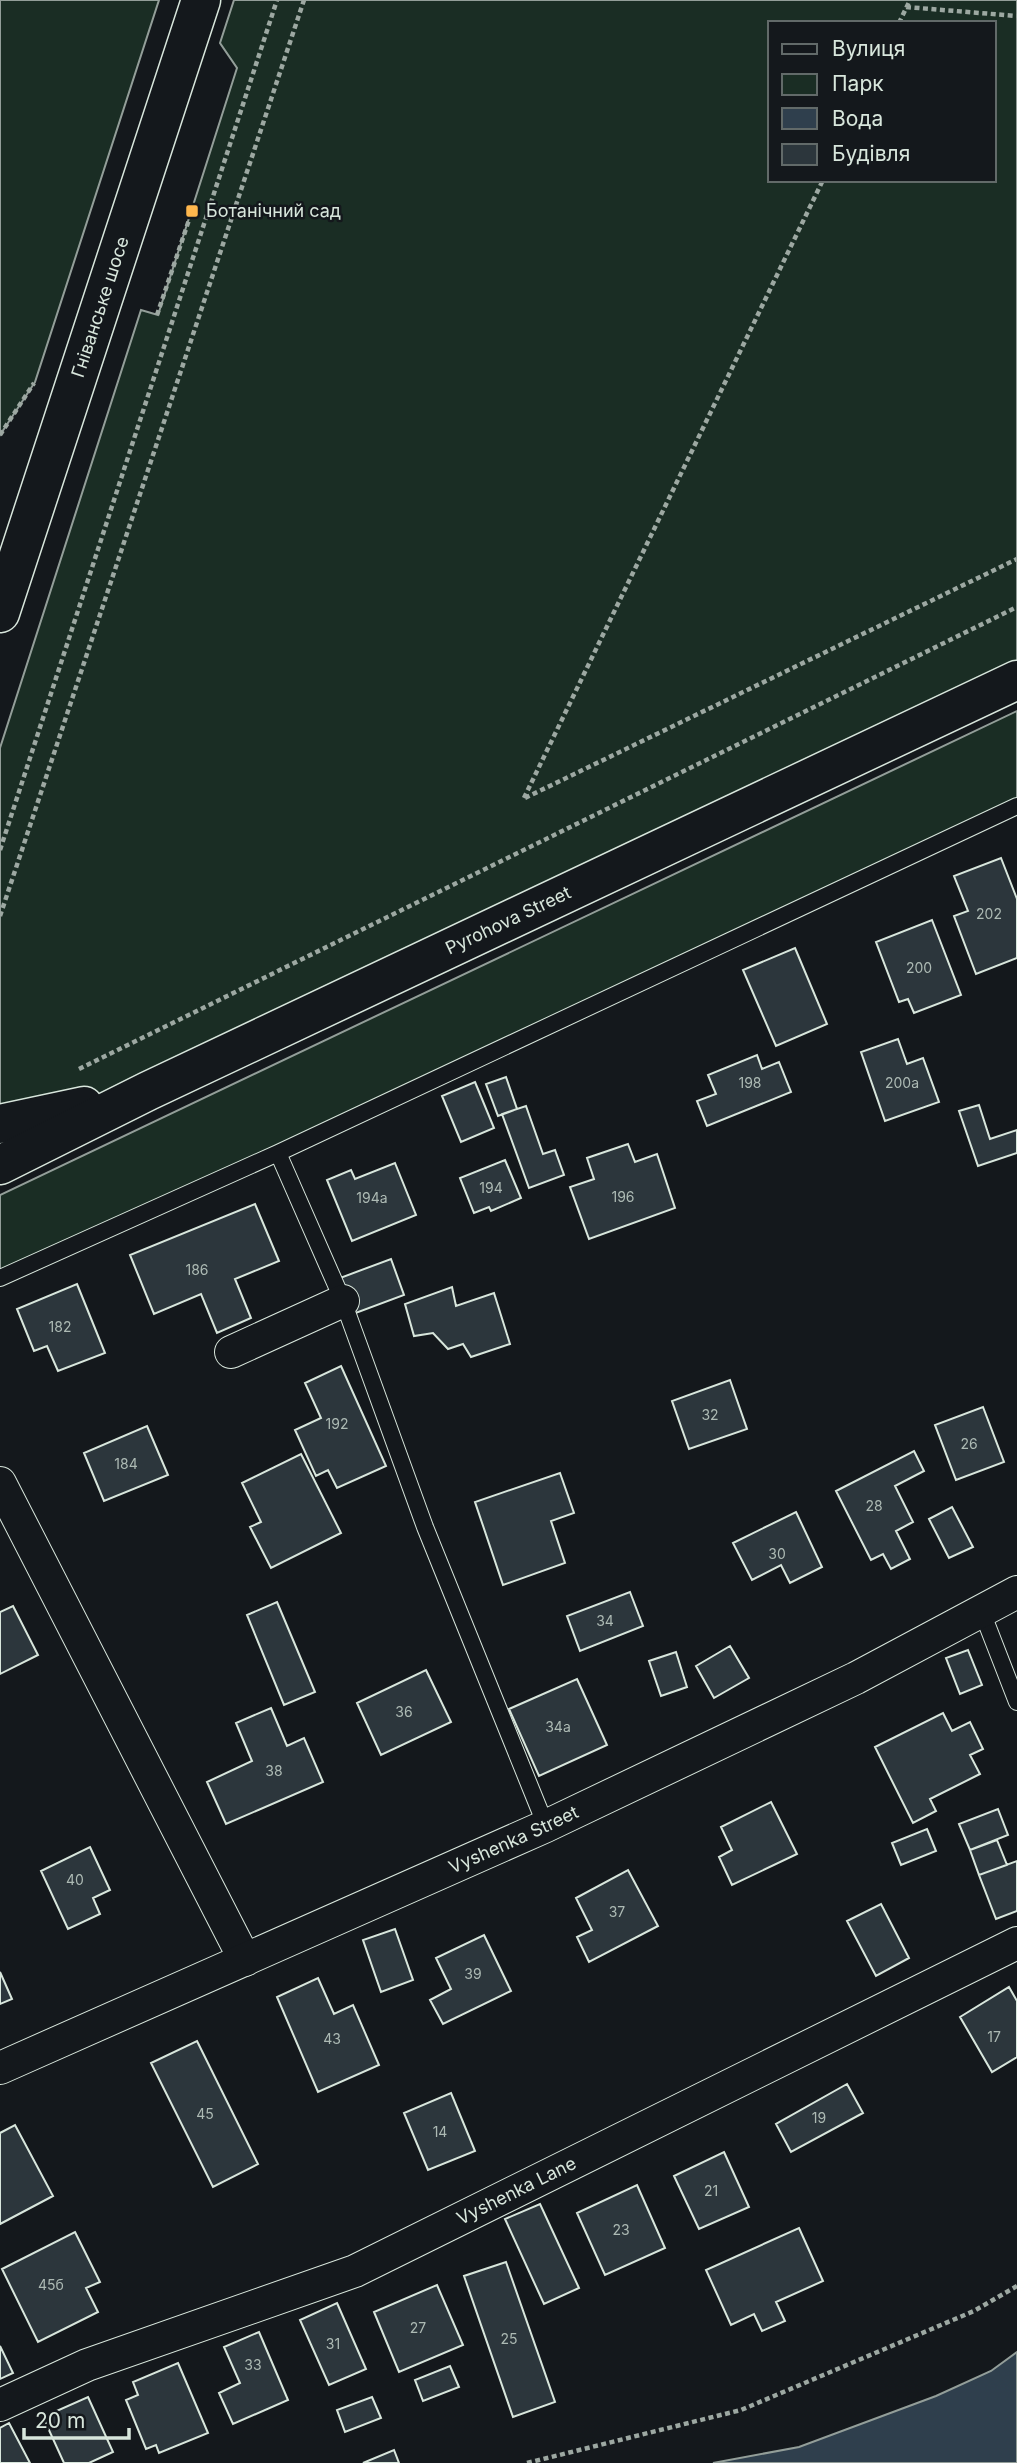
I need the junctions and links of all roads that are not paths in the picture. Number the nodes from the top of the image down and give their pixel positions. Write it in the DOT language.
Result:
graph roads {
  1 [pos="201,0"];
  2 [pos="0,612"];
  3 [pos="1017,680"];
  4 [pos="1017,806"];
  5 [pos="148,1091"];
  6 [pos="0,1124"];
  7 [pos="278,1153"];
  8 [pos="0,1165"];
  9 [pos="0,1278"];
  10 [pos="342,1301"];
  11 [pos="231,1352"];
  12 [pos="0,1483"];
  13 [pos="1017,1592"];
  14 [pos="982,1612"];
  15 [pos="1017,1702"];
  16 [pos="546,1826"];
  17 [pos="1017,1942"];
  18 [pos="245,1960"];
  19 [pos="0,2068"];
  20 [pos="0,2405"];
  1 -- 2 [label="main road, Гніванське шосе"];
  3 -- 5 [label="main road, Pyrohova Street"];
  4 -- 7 [label="lane"];
  5 -- 6 [label="main road"];
  5 -- 8 [label="main road, Pyrohova Street"];
  7 -- 9 [label="lane"];
  7 -- 10 [label="lane"];
  10 -- 11 [label="street"];
  10 -- 16 [label="lane"];
  12 -- 18 [label="street"];
  13 -- 14 [label="street, Vyshenka Street"];
  14 -- 15 [label="lane"];
  14 -- 16 [label="street, Vyshenka Street"];
  16 -- 18 [label="street, Vyshenka Street"];
  17 -- 20 [label="street, Vyshenka Lane"];
  18 -- 19 [label="street, Vyshenka Street"];
}
